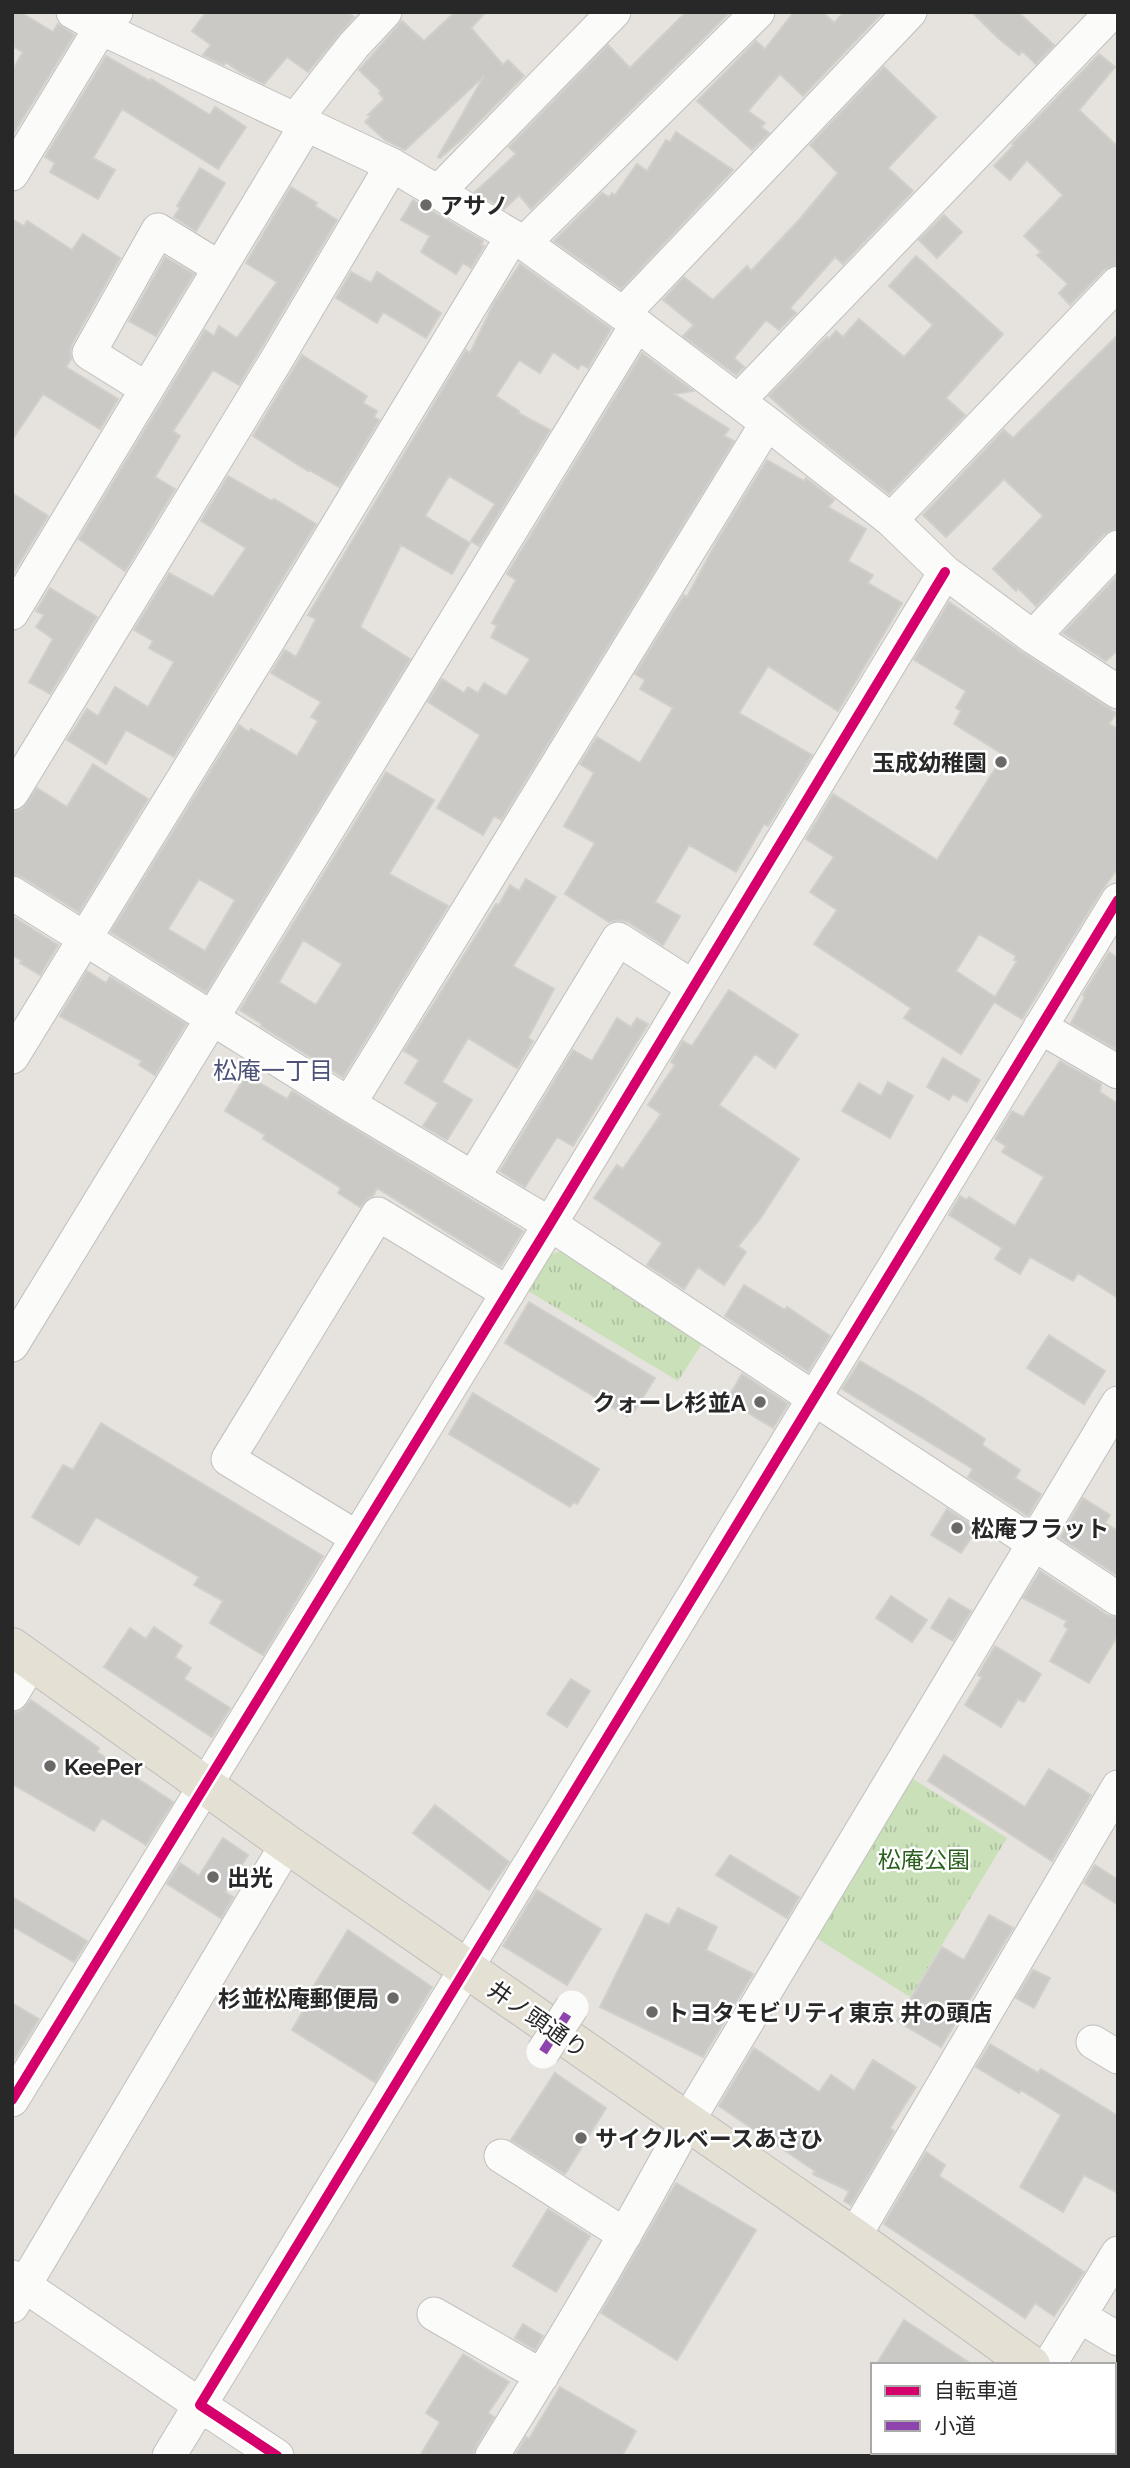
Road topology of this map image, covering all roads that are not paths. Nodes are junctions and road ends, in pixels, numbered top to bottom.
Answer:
1 (73, 12) edge
2 (385, 12) edge
3 (614, 12) edge
4 (758, 12) edge
5 (910, 12) edge
6 (1112, 12) edge
7 (109, 21) edge
8 (300, 122) junction
9 (392, 165) junction
10 (12, 174) edge
11 (438, 192) junction
12 (518, 240) junction
13 (220, 268) junction
14 (1118, 283) edge
15 (629, 320) junction
16 (147, 389) junction
17 (738, 401) junction
18 (767, 423) junction
19 (891, 520) junction
20 (1118, 547) edge
21 (945, 572) junction
22 (12, 613) edge
23 (1033, 637) junction
24 (1118, 692) edge
25 (12, 793) edge
26 (12, 893) edge
27 (1112, 921) edge
28 (85, 939) junction
29 (693, 987) junction
30 (214, 1017) junction
31 (1040, 1027) junction
32 (12, 1057) edge
33 (1118, 1072) edge
34 (349, 1104) junction
35 (473, 1178) junction
36 (550, 1224) junction
37 (508, 1293) junction
38 (12, 1345) edge
39 (814, 1397) junction
40 (1118, 1403) edge
41 (356, 1537) junction
42 (1036, 1544) junction
43 (1118, 1599) edge
44 (22, 1654) edge
45 (12, 1693) edge
46 (206, 1785) junction
47 (1118, 1787) edge
48 (287, 1844) junction
49 (465, 1969) junction
50 (572, 2007) dead end
51 (543, 2052) dead end
52 (12, 2100) edge
53 (687, 2122) junction
54 (501, 2156) dead end
55 (625, 2235) junction
56 (854, 2237) junction
57 (1118, 2253) edge
58 (16, 2289) edge
59 (434, 2314) dead end
60 (1079, 2316) junction
61 (1118, 2339) edge
62 (1028, 2363) edge
63 (1050, 2363) edge
64 (542, 2376) junction
65 (200, 2405) junction
66 (169, 2456) edge
67 (276, 2456) edge
68 (492, 2456) edge

1 - 7 street
2 - 8 street
3 - 11 street
4 - 12 street
5 - 15 street
6 - 17 street
7 - 8 street
7 - 10 street
8 - 9 street
8 - 13 street
9 - 11 street
9 - 25 street
11 - 12 street
12 - 15 street
12 - 28 street
13 - 16 street
13 - 16 street
14 - 19 street
15 - 17 street
15 - 30 street
16 - 22 street
17 - 18 street
18 - 19 street
18 - 34 street
19 - 21 street
20 - 23 street
21 - 23 street
21 - 29 street
23 - 24 street
26 - 28 street
27 - 31 street
28 - 30 street
28 - 32 street
29 - 35 street
29 - 36 street
30 - 34 street
30 - 38 street
31 - 33 street
31 - 39 street
34 - 35 street
35 - 36 street
36 - 37 street
36 - 39 street
37 - 41 street
37 - 41 street
39 - 42 street
39 - 49 street
40 - 42 street
41 - 46 street
42 - 43 street
42 - 53 street
44 - 45 street
44 - 46 main road, 井ノ頭通り
46 - 48 main road, 井ノ頭通り
46 - 52 street
47 - 56 street
48 - 49 main road, 井ノ頭通り
48 - 58 street
49 - 53 main road, 井ノ頭通り
49 - 65 street
50 - 51 street, bridge
53 - 55 street
53 - 56 main road, 井ノ頭通り
54 - 55 street
55 - 64 street
56 - 62 main road, 井ノ頭通り
57 - 60 street
58 - 65 street
59 - 64 street
60 - 61 street
60 - 63 street
64 - 68 street
65 - 66 street
65 - 67 street

